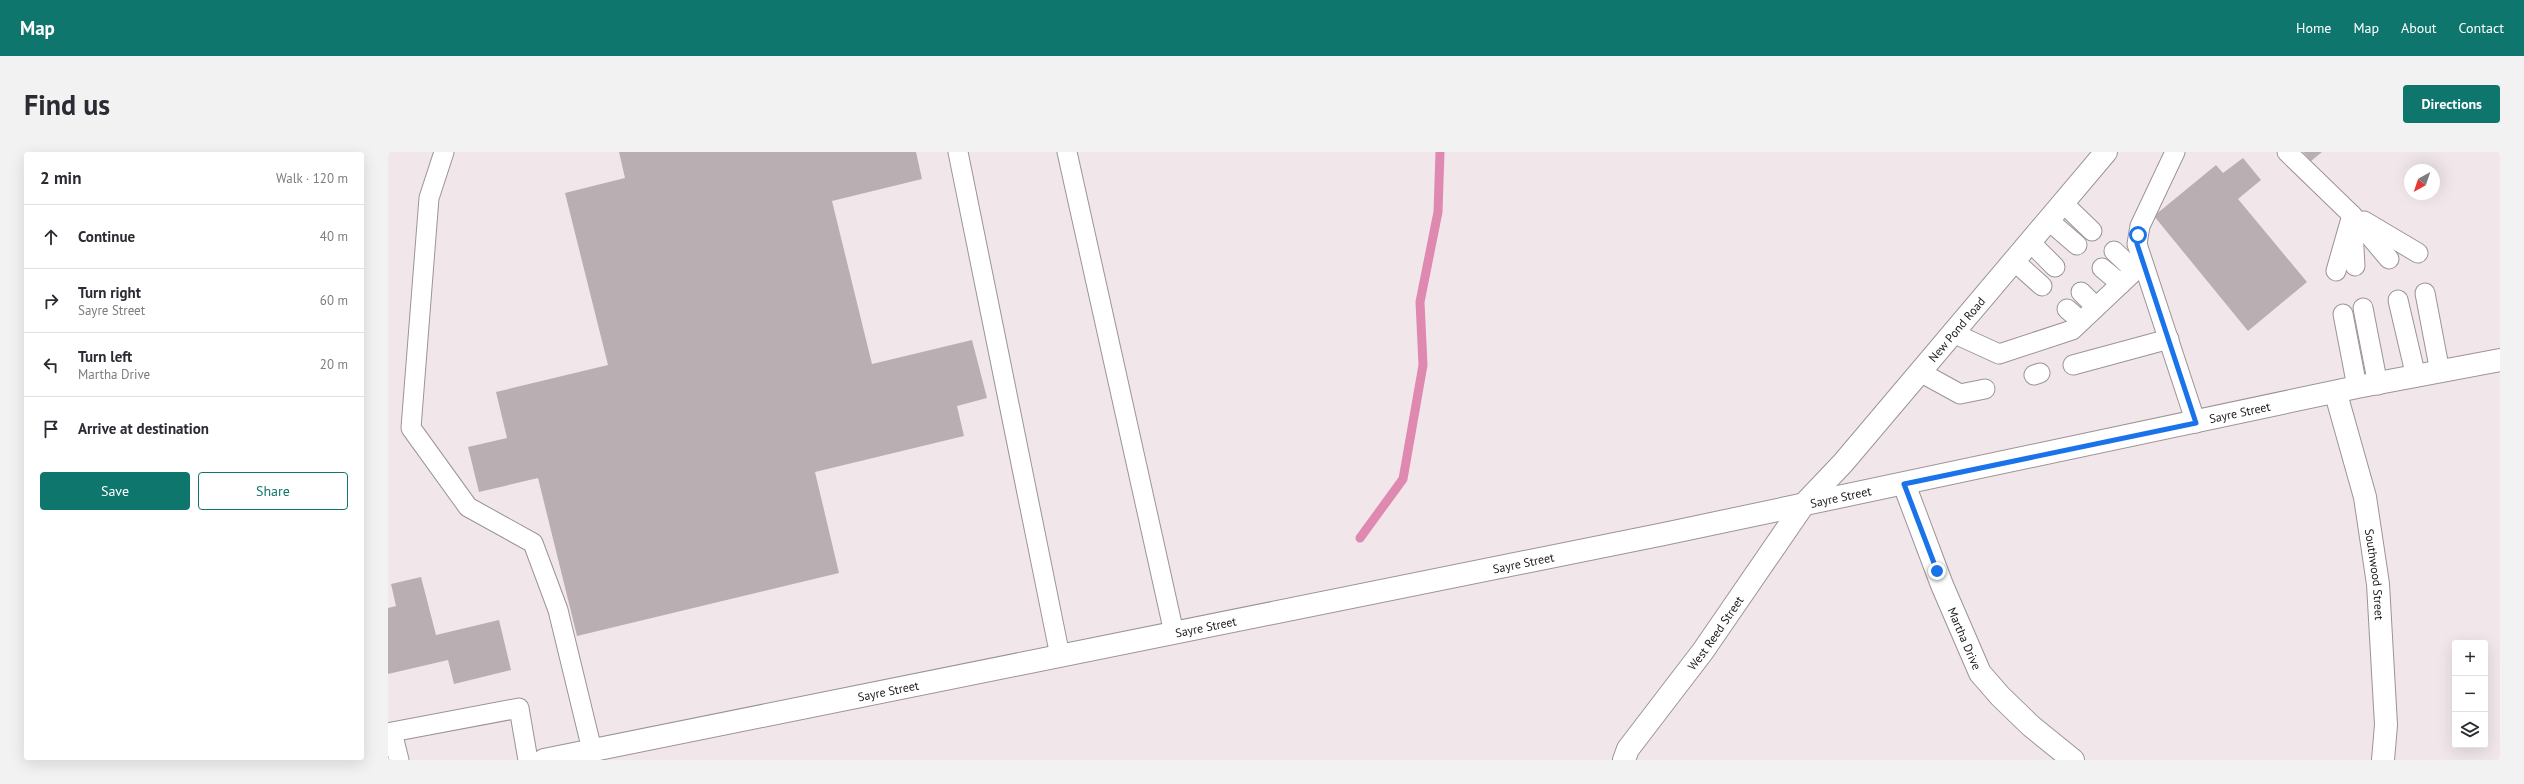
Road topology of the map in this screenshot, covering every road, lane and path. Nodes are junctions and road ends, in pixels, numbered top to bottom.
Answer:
1 (444, 152) edge
2 (958, 152) edge
3 (1067, 152) edge
4 (2106, 152) edge
5 (2175, 152) edge
6 (2286, 152) edge
7 (2063, 203) junction
8 (2352, 215) junction
9 (2048, 220) junction
10 (2092, 231) dead end
11 (2030, 242) junction
12 (2077, 246) dead end
13 (2114, 251) dead end
14 (2418, 253) dead end
15 (2389, 259) dead end
16 (2014, 261) junction
17 (2355, 266) dead end
18 (2055, 267) dead end
19 (2139, 267) junction
20 (2102, 268) dead end
21 (2336, 271) dead end
22 (2121, 284) junction
23 (2042, 286) dead end
24 (2081, 292) dead end
25 (2425, 293) dead end
26 (2398, 300) dead end
27 (2096, 307) junction
28 (2363, 308) dead end
29 (2068, 309) dead end
30 (2343, 314) dead end
31 (2081, 321) junction
32 (1953, 333) junction
33 (2169, 339) junction
34 (2500, 360) edge
35 (2073, 365) dead end
36 (1920, 372) junction
37 (2440, 372) junction
38 (2416, 377) junction
39 (2367, 386) junction
40 (1985, 389) dead end
41 (2336, 394) junction
42 (2196, 423) junction
43 (1904, 484) junction
44 (1804, 504) junction
45 (1174, 632) junction
46 (1060, 656) junction
47 (592, 750) junction
48 (400, 760) edge
49 (528, 760) edge
50 (544, 760) edge
51 (1624, 760) edge
52 (2073, 760) edge
53 (2383, 760) edge

1 - 47 lane
2 - 46 lane
3 - 45 lane
4 - 7 main road, New Pond Road
5 - 19 lane
6 - 8 lane
7 - 9 main road, New Pond Road
7 - 10 lane
8 - 14 lane
8 - 15 lane
8 - 17 lane
8 - 21 lane
9 - 11 main road, New Pond Road
9 - 12 lane
11 - 16 main road, New Pond Road
11 - 18 lane
13 - 19 lane
16 - 23 lane
16 - 32 main road, New Pond Road
19 - 22 lane
19 - 33 lane
20 - 22 lane
22 - 27 lane
24 - 27 lane
25 - 37 lane
26 - 38 lane
27 - 31 lane
28 - 39 lane
29 - 31 lane
30 - 39 lane
31 - 32 lane
32 - 36 main road, New Pond Road
33 - 35 lane
33 - 42 lane
34 - 37 main road, Sayre Street
36 - 40 lane
36 - 44 main road, New Pond Road
37 - 38 main road, Sayre Street
38 - 39 main road, Sayre Street
39 - 41 main road, Sayre Street
41 - 42 main road, Sayre Street
41 - 53 main road, Southwood Street
42 - 43 main road, Sayre Street
43 - 44 main road, Sayre Street
43 - 52 main road, Martha Drive
44 - 45 main road, Sayre Street
44 - 51 main road, West Reed Street
45 - 46 main road, Sayre Street
46 - 47 main road, Sayre Street
47 - 50 main road, Sayre Street
48 - 49 lane

